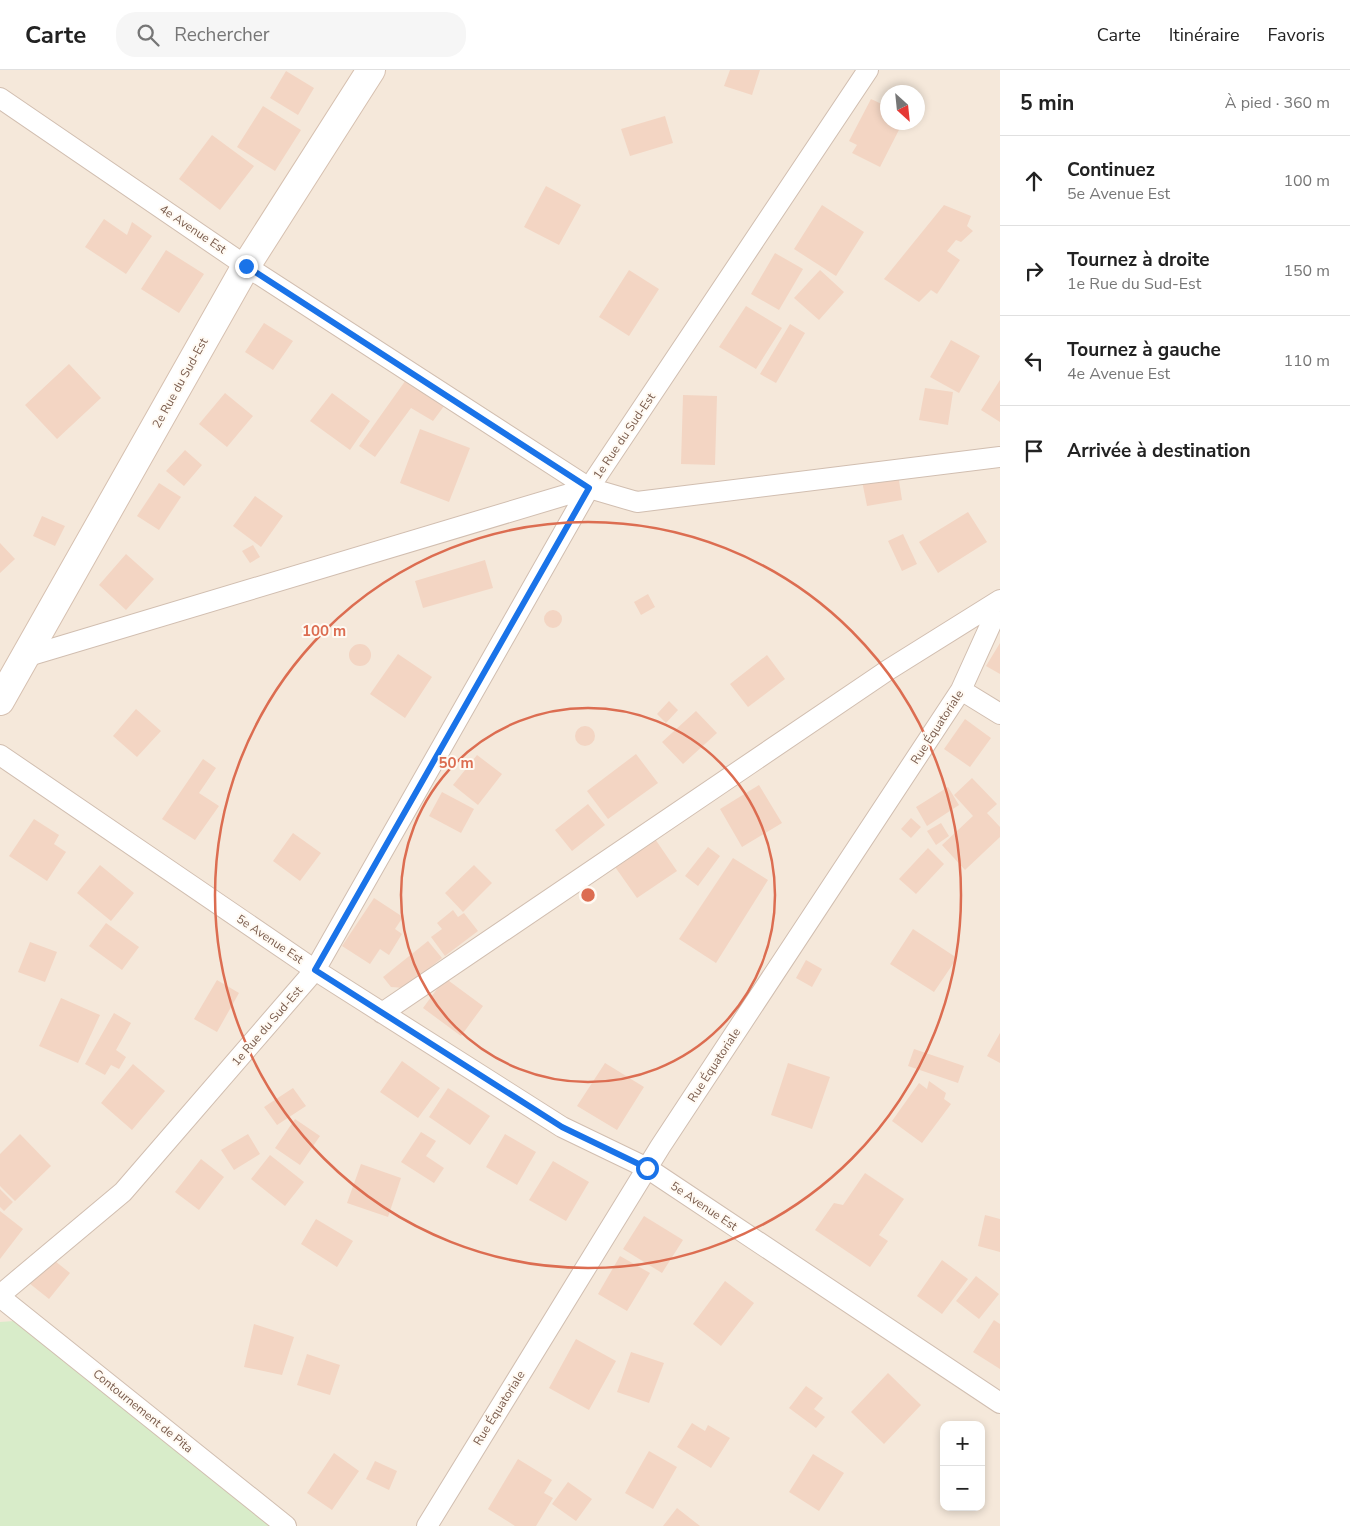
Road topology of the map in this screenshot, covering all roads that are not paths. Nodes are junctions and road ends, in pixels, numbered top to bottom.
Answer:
1 (371, 70) edge
2 (868, 70) edge
3 (0, 98) edge
4 (246, 266) junction
5 (1000, 457) edge
6 (589, 488) junction
7 (1000, 600) edge
8 (1000, 604) edge
9 (25, 657) junction
10 (961, 690) junction
11 (0, 701) edge
12 (1000, 714) edge
13 (0, 755) edge
14 (315, 970) junction
15 (382, 1013) junction
16 (647, 1168) junction
17 (0, 1296) edge
18 (1000, 1403) edge
19 (286, 1526) edge
20 (427, 1526) edge

1 - 4 street, 2e Rue du Sud-Est
2 - 6 street, 1e Rue du Sud-Est
3 - 4 street, 4e Avenue Est
4 - 6 street, 4e Avenue Est
4 - 9 street, 2e Rue du Sud-Est
5 - 6 street, 4e Avenue Est
6 - 9 street
6 - 14 street, 1e Rue du Sud-Est
7 - 15 street
8 - 10 street, Rue Équatoriale
9 - 11 street, 2e Rue du Sud-Est
10 - 12 street
10 - 16 street, Rue Équatoriale
13 - 14 street, 5e Avenue Est
14 - 15 street, 5e Avenue Est
14 - 17 street, 1e Rue du Sud-Est
15 - 16 street, 5e Avenue Est
16 - 18 street, 5e Avenue Est
16 - 20 street, Rue Équatoriale
17 - 19 street, Contournement de Pita

